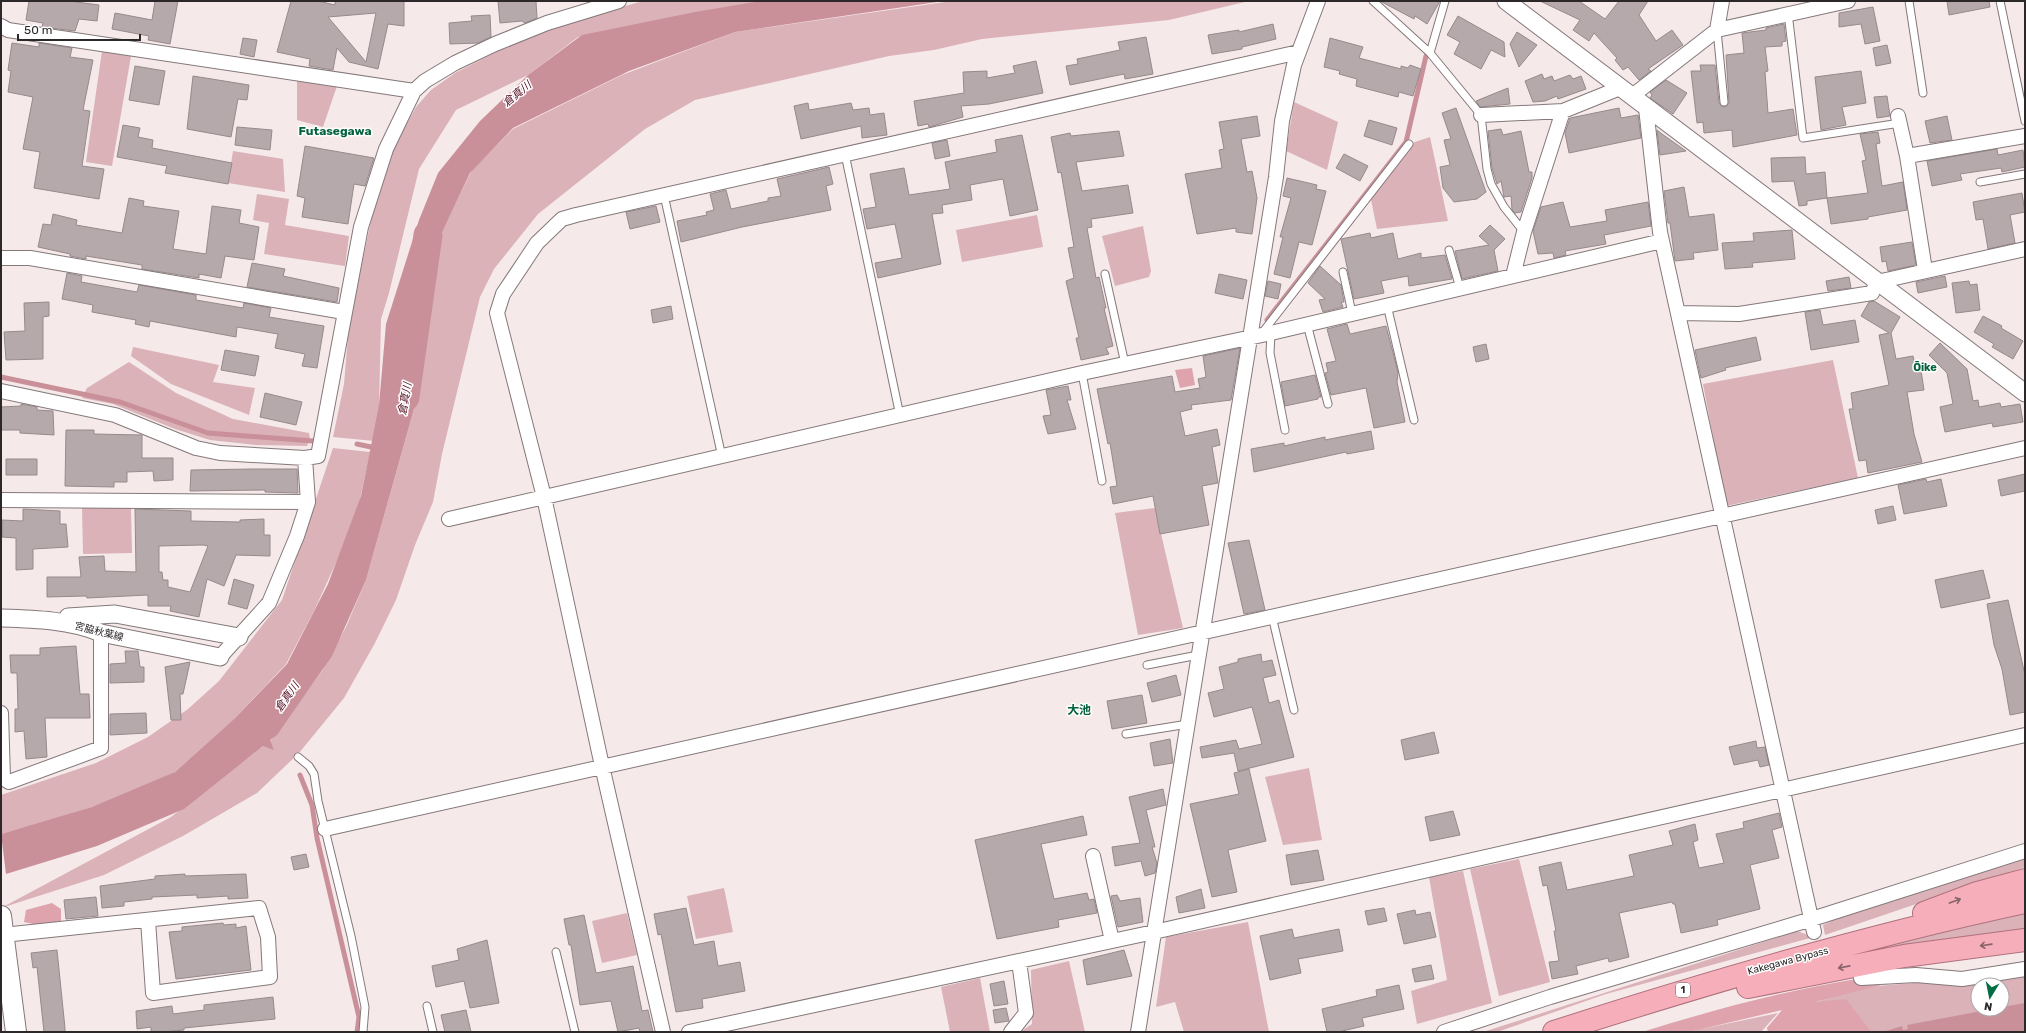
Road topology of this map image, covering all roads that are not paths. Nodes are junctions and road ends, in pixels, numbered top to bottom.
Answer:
1 (619, 1) edge
2 (1318, 1) edge
3 (1373, 1) edge
4 (1445, 1) edge
5 (1506, 1) edge
6 (1722, 1) edge
7 (1848, 1) edge
8 (1910, 1) edge
9 (2000, 1) edge
10 (1788, 13) junction
11 (1, 26) edge
12 (1717, 30) junction
13 (1299, 52) junction
14 (1430, 54) junction
15 (414, 91) junction
16 (1626, 92) junction
17 (1923, 93) dead end
18 (1724, 102) dead end
19 (1646, 108) junction
20 (1563, 111) junction
21 (1481, 115) junction
22 (1899, 120) joint
23 (2025, 121) edge
24 (2025, 136) edge
25 (1409, 144) dead end
26 (845, 154) junction
27 (1908, 156) junction
28 (2025, 174) edge
29 (1980, 182) dead end
30 (664, 195) junction
31 (1524, 232) junction
32 (1662, 241) junction
33 (2025, 249) edge
34 (1449, 250) dead end
35 (1, 258) edge
36 (1926, 270) junction
37 (1343, 272) dead end
38 (1105, 274) dead end
39 (1513, 276) junction
40 (1877, 282) junction
41 (1460, 288) junction
42 (1387, 305) junction
43 (344, 312) junction
44 (1352, 313) junction
45 (1678, 313) junction
46 (1307, 324) junction
47 (1261, 335) junction
48 (1125, 364) junction
49 (1082, 374) junction
50 (1, 391) edge
51 (2025, 393) edge
52 (1328, 404) dead end
53 (900, 416) junction
54 (1414, 420) dead end
55 (1285, 430) dead end
56 (2025, 448) edge
57 (722, 457) junction
58 (305, 458) junction
59 (1102, 481) dead end
60 (544, 497) junction
61 (1, 500) edge
62 (308, 502) junction
63 (1723, 516) junction
64 (450, 519) dead end
65 (1272, 616) junction
66 (1, 618) edge
67 (28, 619) junction
68 (1203, 632) junction
69 (101, 634) junction
70 (239, 637) junction
71 (220, 657) joint
72 (1198, 661) junction
73 (1147, 665) dead end
74 (1294, 710) dead end
75 (1, 713) edge
76 (1188, 724) junction
77 (1126, 734) dead end
78 (2025, 735) edge
79 (298, 757) dead end
80 (602, 766) junction
81 (1784, 789) junction
82 (325, 829) junction
83 (2025, 851) edge
84 (1093, 856) dead end
85 (2025, 880) edge
86 (2025, 902) edge
87 (148, 920) junction
88 (2, 925) edge
89 (1813, 925) junction
90 (1154, 932) junction
91 (2025, 940) edge
92 (1112, 941) junction
93 (556, 952) dead end
94 (1814, 954) junction
95 (1019, 961) junction
96 (4, 964) edge
97 (2025, 969) edge
98 (1861, 978) dead end
99 (427, 1006) dead end
100 (16, 1032) edge
101 (363, 1032) edge
102 (433, 1032) edge
103 (575, 1032) edge
104 (663, 1032) edge
105 (688, 1032) edge
106 (1011, 1032) edge
107 (1138, 1032) edge
108 (1444, 1032) edge
109 (1554, 1032) edge
110 (1570, 1032) edge

1 - 15 street
2 - 13 street
3 - 14 lane
4 - 14 lane
5 - 16 street
6 - 12 street
7 - 10 street
8 - 17 lane
9 - 23 lane
10 - 12 street
10 - 22 lane
11 - 15 street
12 - 16 street
12 - 18 lane
13 - 26 street
13 - 47 street
14 - 21 lane
15 - 43 street
16 - 19 street
16 - 20 street
19 - 32 street
19 - 40 street
20 - 21 street
20 - 31 street
21 - 31 lane
22 - 27 street
24 - 27 street
25 - 47 lane
26 - 30 street
26 - 53 lane
27 - 36 street
28 - 29 lane
30 - 57 lane
30 - 60 street
31 - 39 street
32 - 39 street
32 - 45 street
33 - 36 street
34 - 41 lane
35 - 43 street
36 - 40 street
37 - 44 lane
38 - 48 lane
39 - 41 street
40 - 45 street
40 - 51 street
41 - 42 street
42 - 44 street
42 - 54 lane
43 - 58 street
44 - 46 street
45 - 63 street
46 - 47 street
46 - 52 lane
47 - 48 street
47 - 55 lane
47 - 68 street
48 - 49 street
49 - 53 street
49 - 59 lane
50 - 58 street
53 - 57 street
56 - 63 street
57 - 60 street
58 - 62 street
60 - 64 street
60 - 80 street
61 - 62 street
62 - 70 street
63 - 65 street
63 - 81 street
65 - 68 street
65 - 74 lane
66 - 67 street, 宮脇秋葉線
67 - 69 street, 宮脇秋葉線
67 - 70 street
68 - 72 street
68 - 80 street
69 - 71 street, 宮脇秋葉線
69 - 75 street
70 - 71 street
72 - 73 lane
72 - 76 street
76 - 77 lane
76 - 90 street
78 - 81 street
79 - 82 lane
80 - 82 street
80 - 104 street
81 - 89 street
81 - 90 street
82 - 101 lane
83 - 89 street
84 - 92 street
94 -> 85 highway
86 - 94 highway, Kakegawa Bypass / 1
87 - 87 street
87 - 88 street
88 - 96 main road
89 - 108 street
90 - 92 street
90 - 107 street
91 -> 110 highway
92 - 95 street
93 - 103 lane
94 - 109 highway, Kakegawa Bypass / 1
95 - 105 street
95 - 106 street
96 - 100 main road
97 - 98 street
99 - 102 lane

